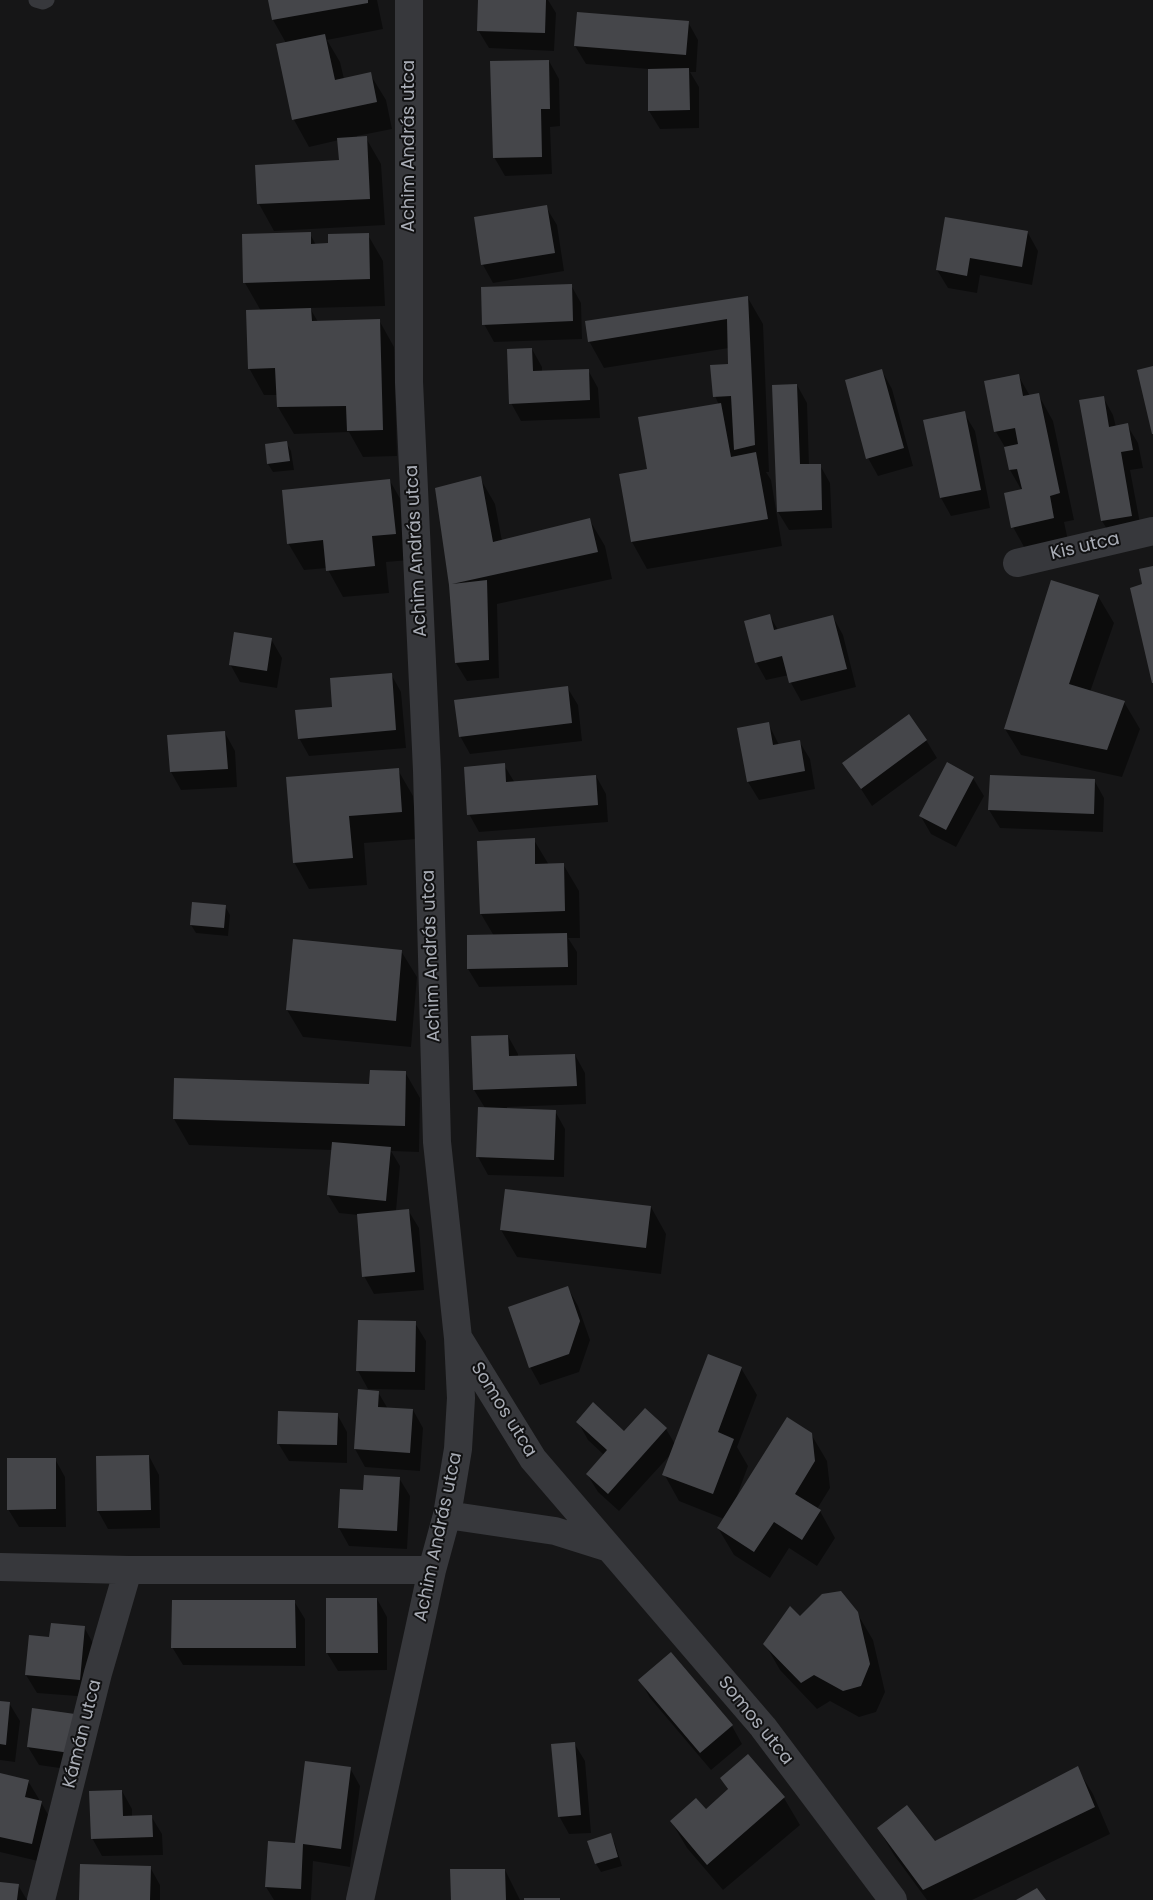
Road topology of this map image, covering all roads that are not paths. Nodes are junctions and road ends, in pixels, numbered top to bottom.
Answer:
1 (36, 0) edge
2 (47, 0) edge
3 (409, 0) edge
4 (1153, 531) edge
5 (1017, 563) dead end
6 (458, 1338) junction
7 (447, 1515) junction
8 (610, 1548) junction
9 (0, 1567) edge
10 (128, 1570) junction
11 (432, 1570) junction
12 (41, 1900) edge
13 (360, 1900) edge
14 (893, 1900) edge

1 - 2 lane
3 - 6 street, Achim András utca
4 - 5 street, Kis utca
6 - 7 street, Achim András utca
6 - 8 street, Somos utca
7 - 8 street
7 - 11 street, Achim András utca
8 - 14 street, Somos utca
9 - 10 street
10 - 11 street
10 - 12 street, Kámán utca
11 - 13 street, Achim András utca

